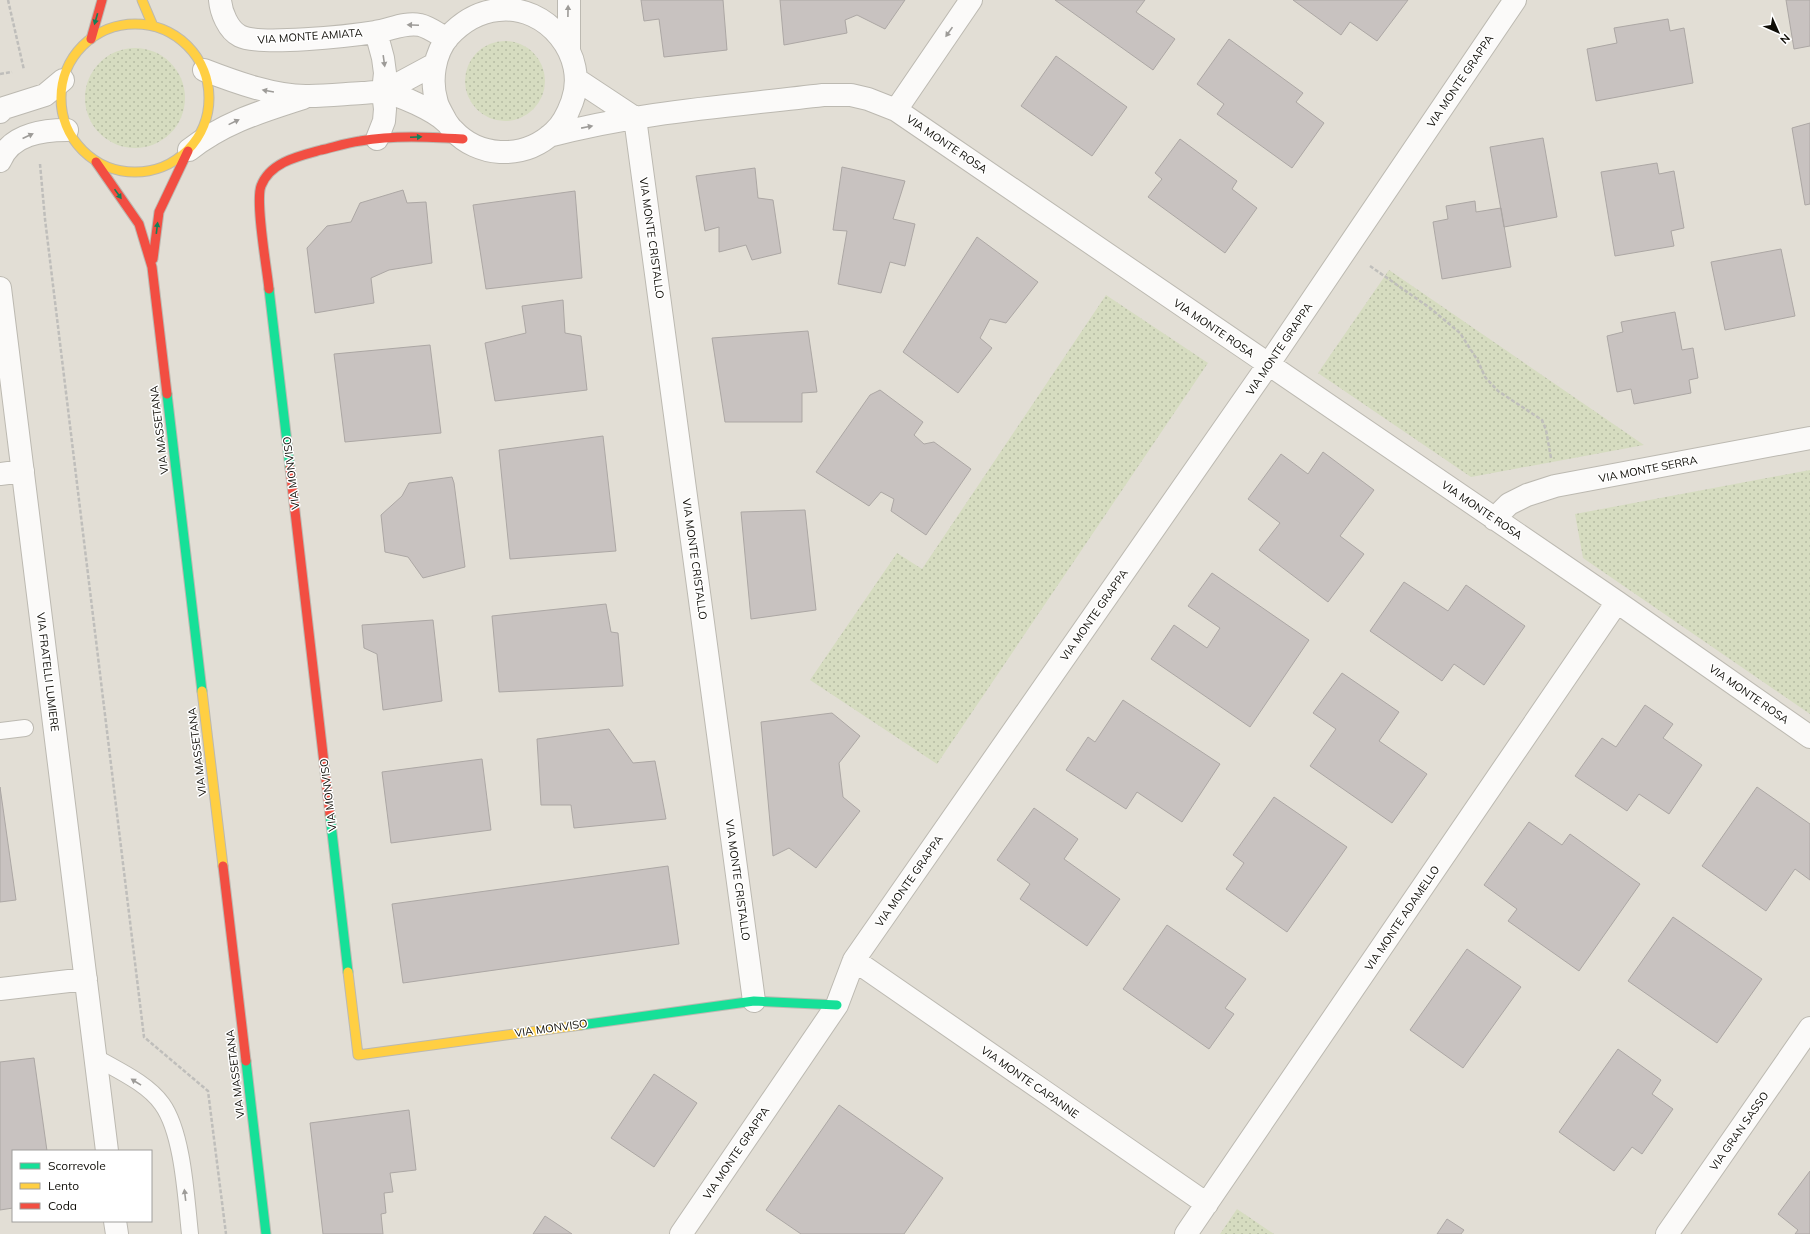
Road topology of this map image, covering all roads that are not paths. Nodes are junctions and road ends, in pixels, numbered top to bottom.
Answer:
1 (102, 0) edge
2 (142, 0) edge
3 (220, 0) edge
4 (569, 0) edge
5 (971, 0) edge
6 (1515, 0) edge
7 (506, 5) edge
8 (153, 26) junction
9 (376, 32) junction
10 (91, 39) junction
11 (447, 39) junction
12 (569, 49) junction
13 (435, 64) junction
14 (204, 70) junction
15 (576, 78) junction
16 (63, 80) junction
17 (383, 92) junction
18 (307, 96) junction
19 (896, 110) junction
20 (0, 112) edge
21 (635, 118) junction
22 (446, 122) junction
23 (68, 130) junction
24 (549, 136) junction
25 (377, 139) junction
26 (463, 139) junction
27 (189, 150) junction
28 (0, 161) edge
29 (96, 162) junction
30 (152, 267) junction
31 (0, 288) edge
32 (1268, 365) junction
33 (1810, 438) edge
34 (22, 471) junction
35 (0, 474) edge
36 (1494, 519) junction
37 (1617, 602) junction
38 (26, 728) dead end
39 (0, 731) edge
40 (1810, 736) edge
41 (854, 960) junction
42 (86, 979) junction
43 (0, 989) edge
44 (754, 1000) junction
45 (837, 1005) junction
46 (1810, 1028) edge
47 (95, 1057) junction
48 (107, 1150) edge
49 (1207, 1204) junction
50 (115, 1222) edge
51 (117, 1234) edge
52 (190, 1234) edge
53 (266, 1234) edge
54 (681, 1234) edge
55 (1186, 1234) edge
56 (1667, 1234) edge

1 -> 10 main road, VIA MASSETANA
2 - 8 main road
3 - 9 street, VIA MONTE AMIATA
12 -> 4 street
5 -> 19 street
6 - 32 street, VIA MONTE GRAPPA
7 - 11 street, VIA MONTE ROSA
7 - 12 street, VIA MONTE ROSA
8 - 10 main road, VIA MASSETANA
8 - 14 main road, VIA MASSETANA
11 -> 9 street, VIA MONTE AMIATA
9 -> 17 street, VIA MONTE AMIATA
10 - 16 main road, VIA MASSETANA
11 - 13 street, VIA MONTE ROSA
12 - 15 street, VIA MONTE ROSA
13 - 17 street, VIA MONTE ROSA
13 - 22 street, VIA MONTE ROSA
18 -> 14 street, VIA MONTE ROSA
14 - 27 main road, VIA MASSETANA
15 - 21 street
15 - 24 street, VIA MONTE ROSA
16 - 20 street
16 - 23 main road, VIA MASSETANA
17 - 18 street, VIA MONTE ROSA
17 - 22 street, VIA MONTE ROSA
17 - 25 street
27 -> 18 street, VIA MONTE ROSA
19 - 21 street, VIA MONTE ROSA
19 - 32 street, VIA MONTE ROSA
24 -> 21 street, VIA MONTE ROSA
21 - 44 street, VIA MONTE CRISTALLO
22 - 26 street, VIA MONTE ROSA
28 -> 23 street
23 - 29 main road, VIA MASSETANA
24 - 26 street, VIA MONTE ROSA
25 -> 26 main road, VIA MONVISO
25 - 44 main road, VIA MONVISO
27 - 29 main road, VIA MASSETANA
30 -> 27 main road, VIA MASSETANA
29 -> 30 main road, VIA MASSETANA
30 - 53 main road, VIA MASSETANA
31 - 34 street, VIA FRATELLI LUMIERE
32 - 36 street, VIA MONTE ROSA
32 - 41 street, VIA MONTE GRAPPA
33 - 36 street, VIA MONTE SERRA
34 - 35 street
34 - 42 street, VIA FRATELLI LUMIERE
36 - 37 street, VIA MONTE ROSA
37 - 40 street, VIA MONTE ROSA
37 - 49 street, VIA MONTE ADAMELLO
38 - 39 lane
41 - 45 street, VIA MONTE GRAPPA
41 - 49 street, VIA MONTE CAPANNE
42 - 43 street
42 - 47 street, VIA FRATELLI LUMIERE
44 - 45 main road, VIA MONVISO
45 - 54 street, VIA MONTE GRAPPA
46 - 56 street, VIA GRAN SASSO
47 - 48 street, VIA FRATELLI LUMIERE
52 -> 47 lane
49 - 55 street, VIA MONTE ADAMELLO
50 - 51 street

